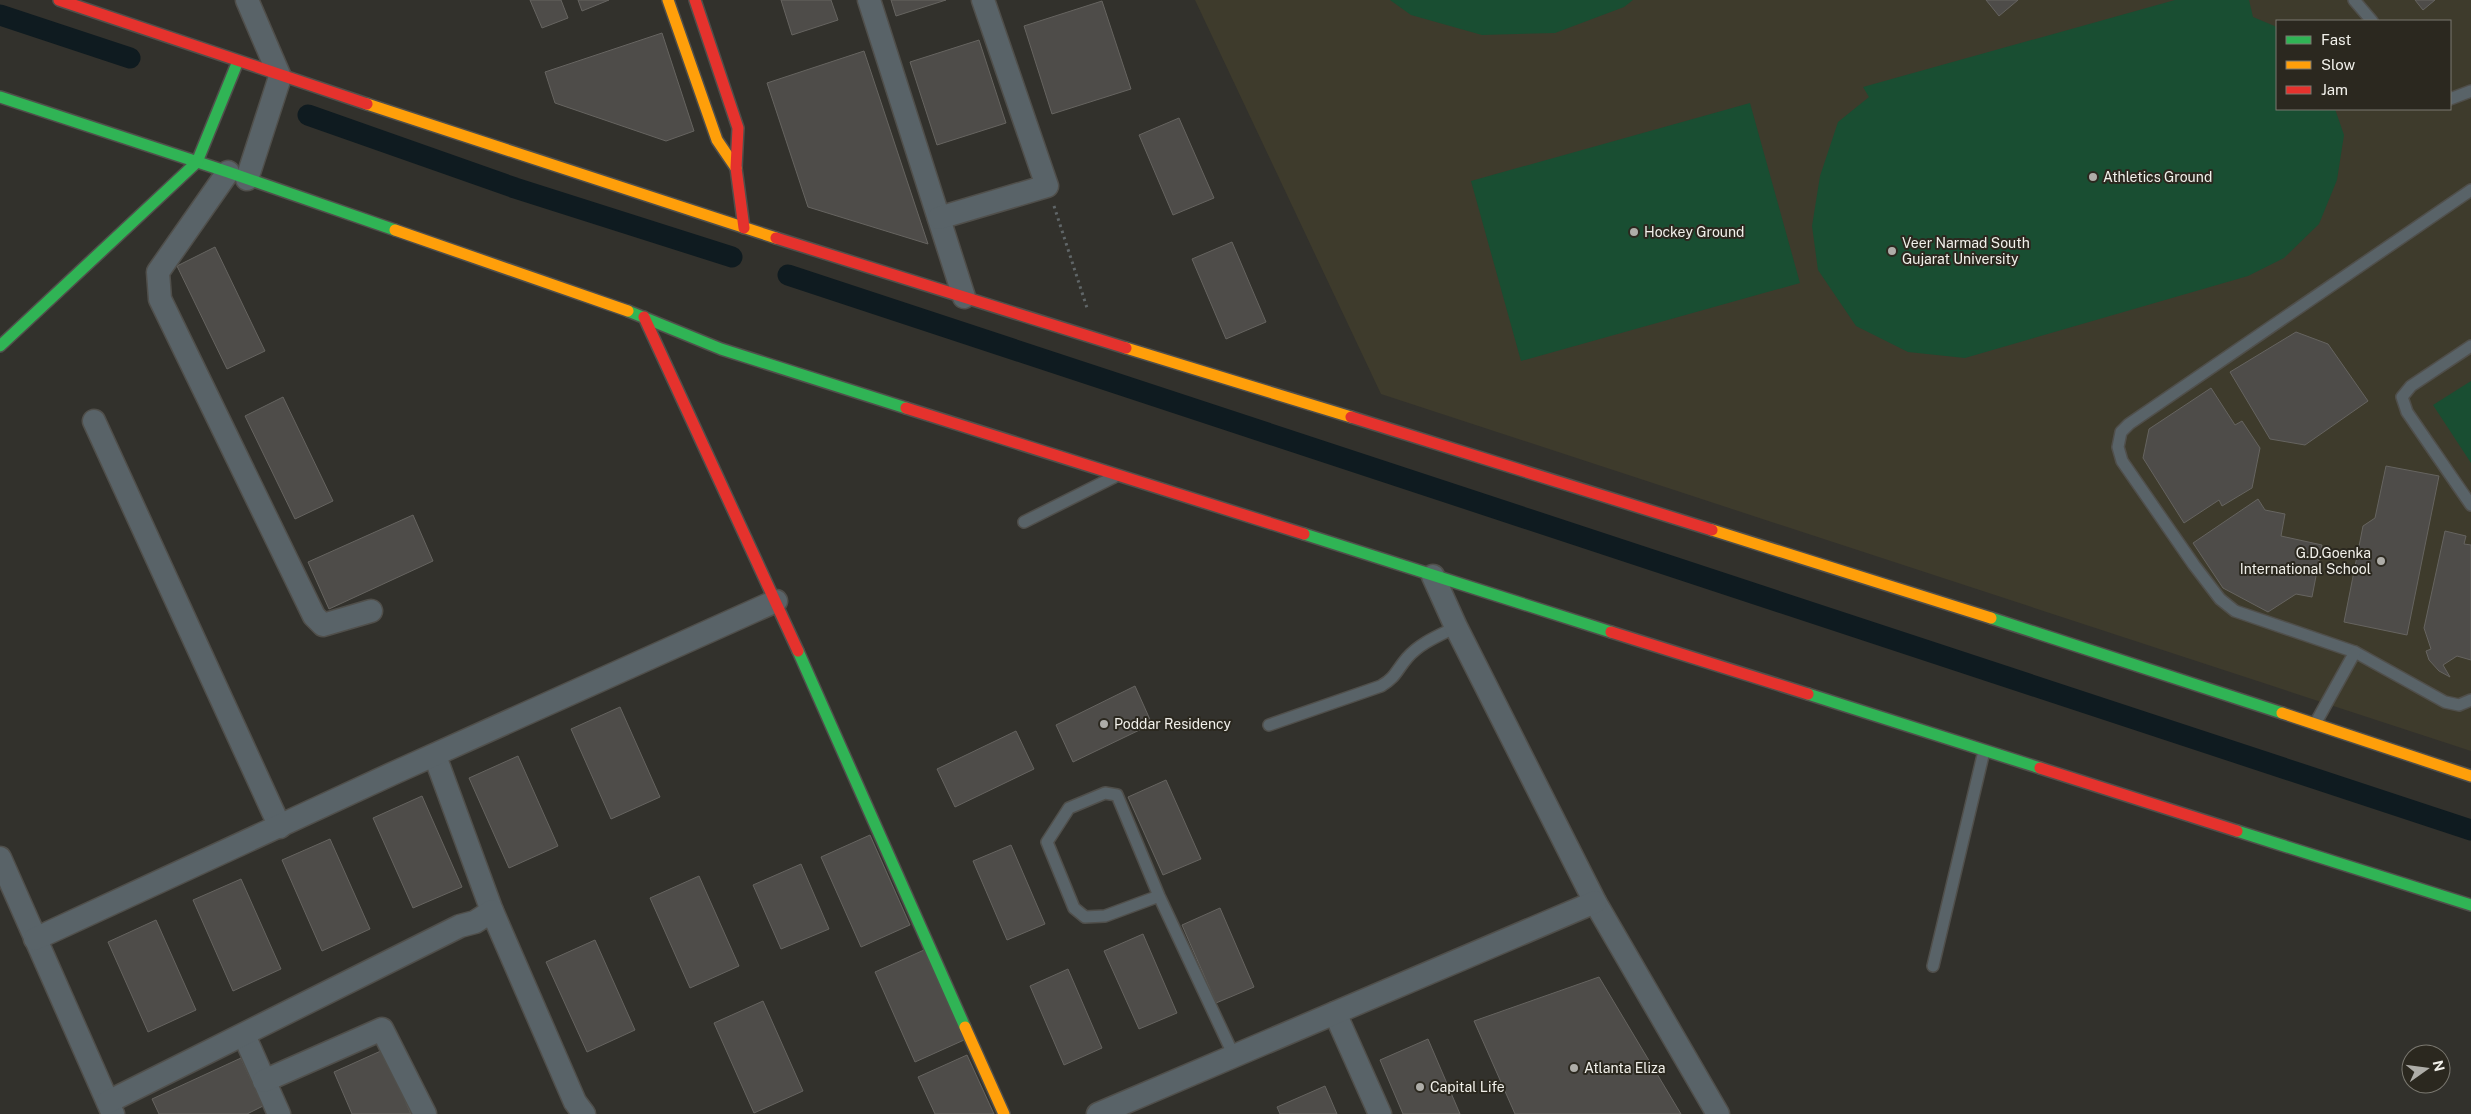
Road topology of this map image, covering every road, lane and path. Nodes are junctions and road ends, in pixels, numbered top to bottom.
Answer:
1 (59, 0) edge
2 (93, 0) edge
3 (247, 0) edge
4 (668, 0) edge
5 (695, 0) edge
6 (869, 0) edge
7 (983, 0) edge
8 (2354, 0) edge
9 (99, 14) junction
10 (2371, 20) edge
11 (238, 61) junction
12 (280, 77) junction
13 (2471, 91) edge
14 (0, 97) edge
15 (2451, 99) edge
16 (197, 162) junction
17 (736, 168) junction
18 (238, 176) junction
19 (1047, 186) junction
20 (2471, 190) edge
21 (939, 218) junction
22 (744, 228) junction
23 (964, 297) junction
24 (644, 317) junction
25 (1097, 339) junction
26 (0, 346) edge
27 (2471, 346) edge
28 (94, 421) dead end
29 (1117, 475) junction
30 (2471, 505) edge
31 (1024, 522) dead end
32 (1433, 576) junction
33 (776, 601) junction
34 (371, 611) dead end
35 (1456, 627) junction
36 (2355, 652) junction
37 (2471, 700) edge
38 (2315, 724) junction
39 (1269, 725) dead end
40 (1984, 751) junction
41 (435, 756) junction
42 (2471, 776) edge
43 (280, 827) junction
44 (0, 858) edge
45 (1159, 896) junction
46 (1595, 902) junction
47 (2471, 906) edge
48 (492, 911) junction
49 (35, 939) junction
50 (1933, 966) dead end
51 (1335, 1013) junction
52 (244, 1034) junction
53 (1234, 1056) junction
54 (264, 1081) junction
55 (110, 1108) edge
56 (578, 1110) edge
57 (279, 1114) edge
58 (425, 1114) edge
59 (1004, 1114) edge
60 (1098, 1114) edge
61 (1380, 1114) edge
62 (1718, 1114) edge

1 - 9 street
2 - 9 lane
3 - 12 street
4 - 17 street
5 - 17 street
6 - 21 street
7 - 19 street
8 - 10 lane
9 - 11 street
11 - 12 street
11 - 16 street
12 - 18 street
12 - 22 street
13 - 15 lane
14 - 16 street
16 - 18 street
16 - 26 street
17 - 22 street
18 - 24 street
18 - 34 street
19 - 21 street
19 - 25 path
20 - 36 lane
21 - 23 street
22 - 23 street
23 - 25 street
24 - 29 street
24 - 33 street
25 - 38 street
27 - 30 lane
28 - 43 street
29 - 31 lane
29 - 32 street
32 - 35 street
32 - 40 street
33 - 41 street
33 - 59 street
35 - 39 lane
35 - 46 street
36 - 37 lane
36 - 38 lane
38 - 42 street
40 - 47 street
40 - 50 lane
41 - 43 street
41 - 48 street
43 - 49 street
44 - 49 street
45 - 45 lane
45 - 53 lane
46 - 51 street
46 - 62 street
48 - 52 street
48 - 56 street
49 - 55 street
51 - 53 street
51 - 61 street
52 - 54 street
52 - 55 street
53 - 60 street
54 - 57 street
54 - 58 street

